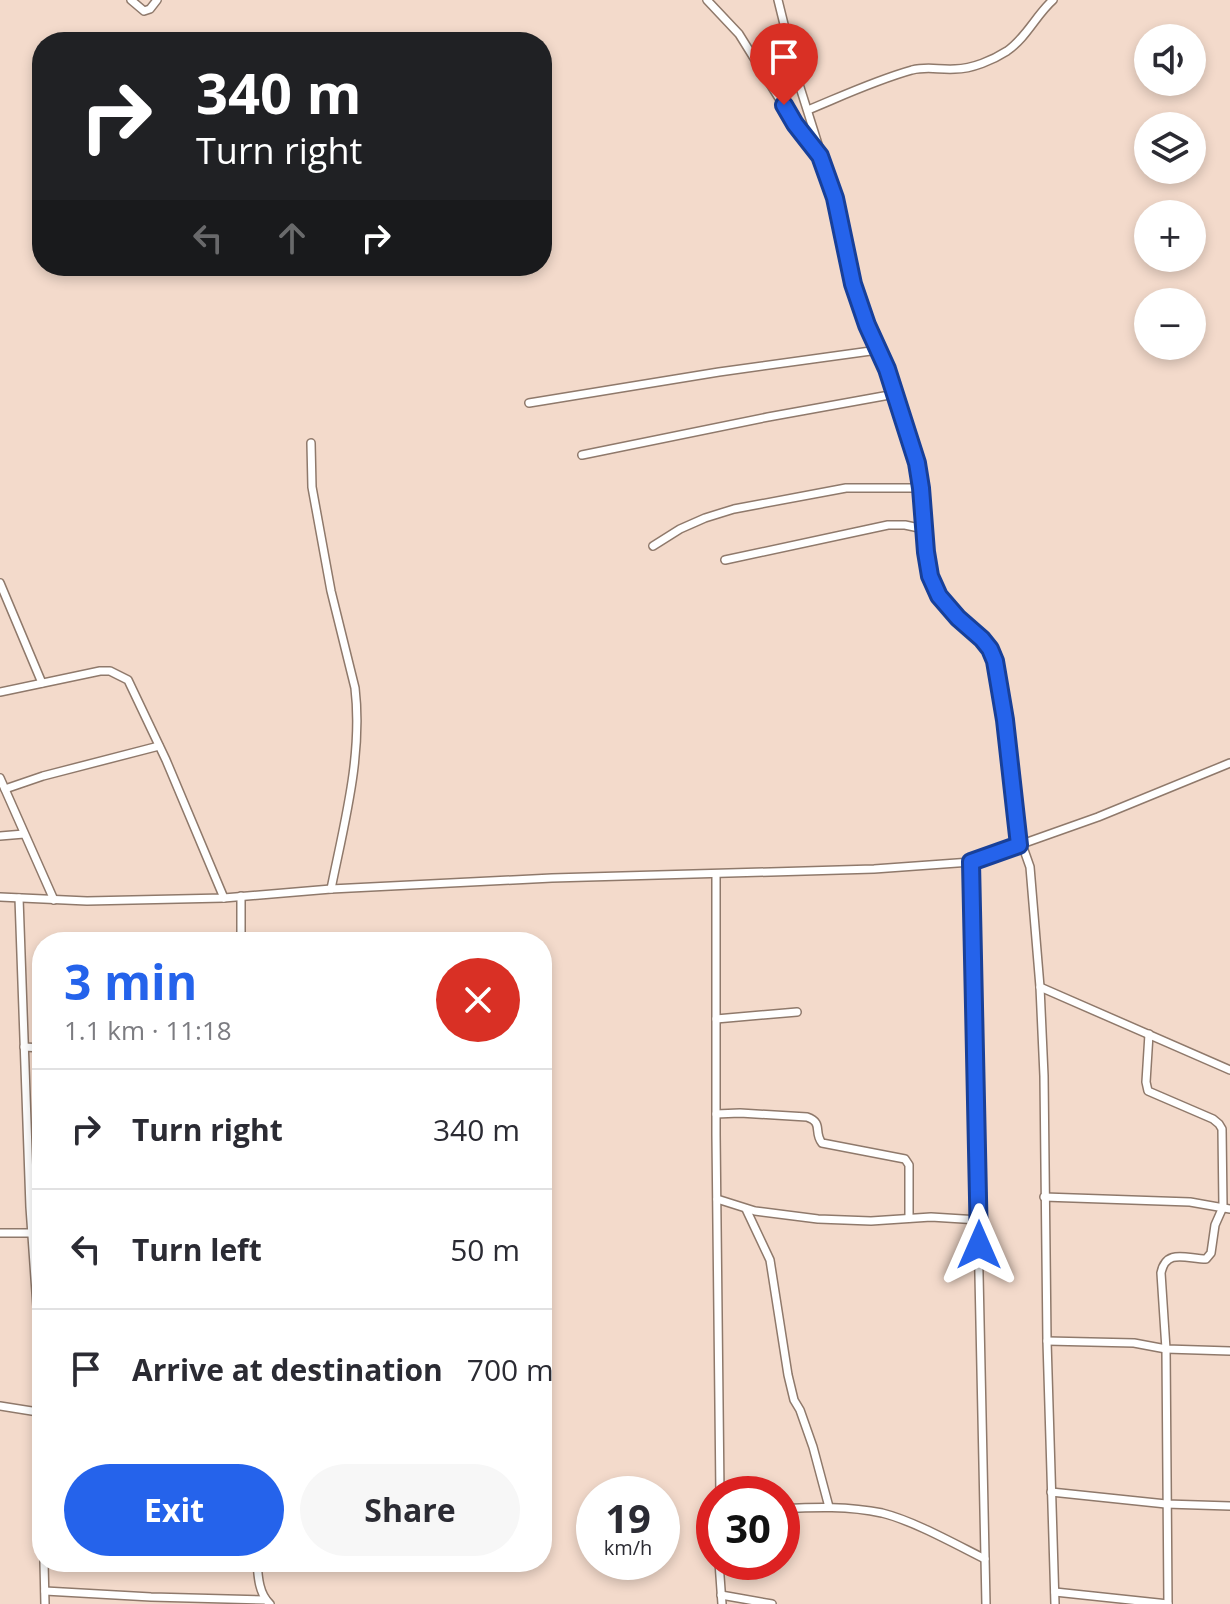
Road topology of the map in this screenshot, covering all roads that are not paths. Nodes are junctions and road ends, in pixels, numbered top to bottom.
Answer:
1 (131, 0) edge
2 (157, 0) edge
3 (707, 0) edge
4 (778, 0) edge
5 (1053, 0) edge
6 (808, 110) junction
7 (820, 156) junction
8 (878, 350) junction
9 (895, 394) junction
10 (529, 403) dead end
11 (311, 443) dead end
12 (582, 455) dead end
13 (921, 488) junction
14 (924, 529) junction
15 (653, 546) dead end
16 (725, 560) dead end
17 (0, 583) edge
18 (42, 683) junction
19 (0, 692) edge
20 (159, 746) junction
21 (1230, 763) edge
22 (0, 778) edge
23 (5, 789) junction
24 (24, 834) junction
25 (0, 836) edge
26 (1019, 845) junction
27 (971, 862) junction
28 (716, 875) junction
29 (331, 889) junction
30 (241, 896) junction
31 (0, 897) edge
32 (19, 898) junction
33 (224, 898) junction
34 (54, 900) junction
35 (241, 932) edge
36 (1040, 987) junction
37 (797, 1012) dead end
38 (716, 1019) junction
39 (1149, 1034) junction
40 (24, 1047) junction
41 (32, 1047) edge
42 (1230, 1070) edge
43 (716, 1114) junction
44 (1044, 1197) junction
45 (717, 1199) junction
46 (30, 1207) joint
47 (1226, 1208) edge
48 (746, 1209) junction
49 (909, 1218) junction
50 (979, 1220) junction
51 (0, 1233) edge
52 (32, 1233) joint
53 (1047, 1341) junction
54 (1166, 1349) junction
55 (1230, 1351) edge
56 (0, 1406) edge
57 (32, 1411) edge
58 (720, 1476) edge
59 (1051, 1492) junction
60 (1166, 1504) junction
61 (1230, 1506) edge
62 (829, 1507) junction
63 (800, 1508) edge
64 (985, 1559) junction
65 (44, 1572) edge
66 (258, 1572) edge
67 (720, 1580) edge
68 (45, 1591) junction
69 (1055, 1592) junction
70 (147, 1600) edge
71 (722, 1600) edge
72 (197, 1601) edge
73 (268, 1602) edge
74 (45, 1604) edge
75 (772, 1604) edge
76 (986, 1604) edge
77 (1055, 1604) edge
78 (1168, 1604) edge

1 - 2 street
3 - 7 street
4 - 6 street
5 - 6 street
6 - 7 street
7 - 8 street
8 - 9 street
8 - 10 street
9 - 12 street
9 - 13 street
11 - 29 street
13 - 14 street
13 - 15 street
14 - 16 street
14 - 26 street
17 - 18 street
18 - 19 street
18 - 20 street
20 - 23 street
20 - 33 street
21 - 26 street
22 - 23 street
23 - 24 street
24 - 25 street
24 - 34 street
26 - 27 street
26 - 36 street
27 - 28 street
27 - 50 street
28 - 29 street
28 - 38 street
29 - 30 street
30 - 33 street
30 - 35 street
31 - 32 street
32 - 34 street
32 - 40 street
33 - 34 street
36 - 39 street
36 - 44 street
37 - 38 street
38 - 43 street
39 - 42 street
39 - 47 street
40 - 41 street
40 - 46 street
43 - 45 street
43 - 49 street
44 - 47 street
44 - 53 street
45 - 48 street
45 - 58 street
46 - 52 street
47 - 54 street
48 - 49 street
48 - 62 street
49 - 50 street
50 - 64 street
51 - 52 street
53 - 54 street
53 - 59 street
54 - 55 street
54 - 60 street
56 - 57 street
59 - 60 street
59 - 69 street
60 - 61 street
60 - 78 street
62 - 63 street
62 - 64 street
64 - 76 street
65 - 68 street
66 - 73 street
67 - 71 street
68 - 70 street
68 - 74 street
69 - 77 street
69 - 78 street
70 - 72 street
71 - 75 street
72 - 73 street

